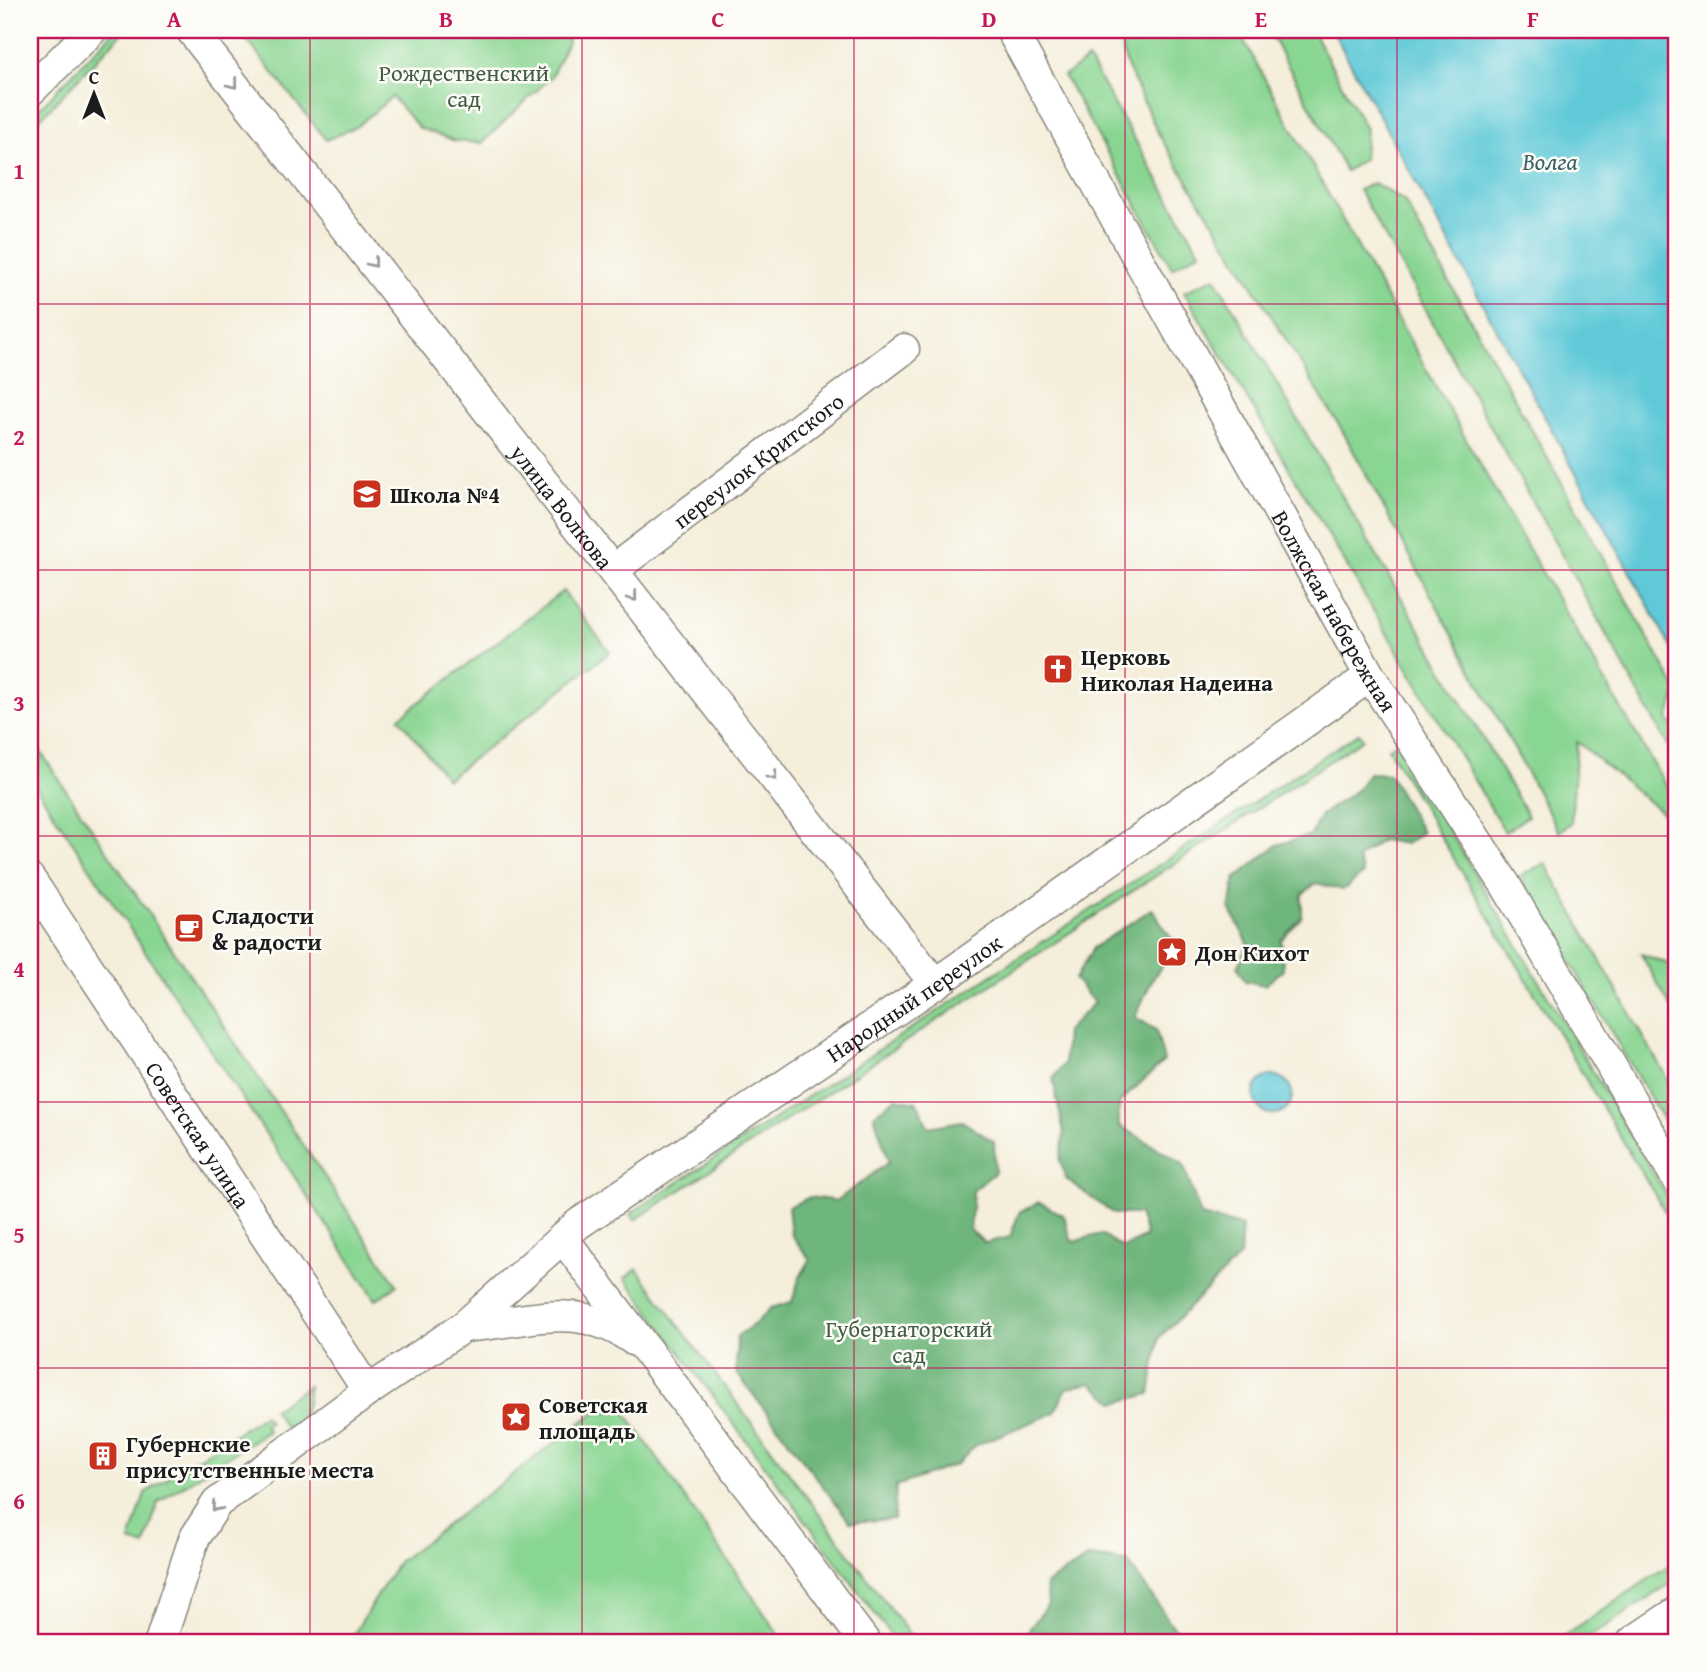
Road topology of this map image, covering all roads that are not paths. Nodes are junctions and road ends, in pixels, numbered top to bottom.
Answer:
1 (92, 30) edge
2 (191, 30) edge
3 (1012, 30) edge
4 (30, 91) edge
5 (904, 349) dead end
6 (613, 570) junction
7 (1370, 676) junction
8 (30, 879) edge
9 (935, 984) junction
10 (1677, 1179) edge
11 (563, 1238) junction
12 (463, 1326) junction
13 (654, 1360) junction
14 (368, 1391) junction
15 (1677, 1612) edge
16 (160, 1642) edge
17 (865, 1642) edge
18 (1632, 1642) edge

1 - 4 street
2 -> 6 street, улица Волкова
3 - 7 street, Волжская набережная
5 - 6 street, переулок Критского
6 -> 9 street, улица Волкова
7 - 9 street, Народный переулок
7 - 10 street, Волжская набережная
8 - 14 street, Советская улица
9 - 11 street, Народный переулок
11 - 12 street, Народный переулок
11 - 13 street
12 - 13 street
12 - 14 street
13 - 17 street
14 -> 16 street
15 - 18 street

